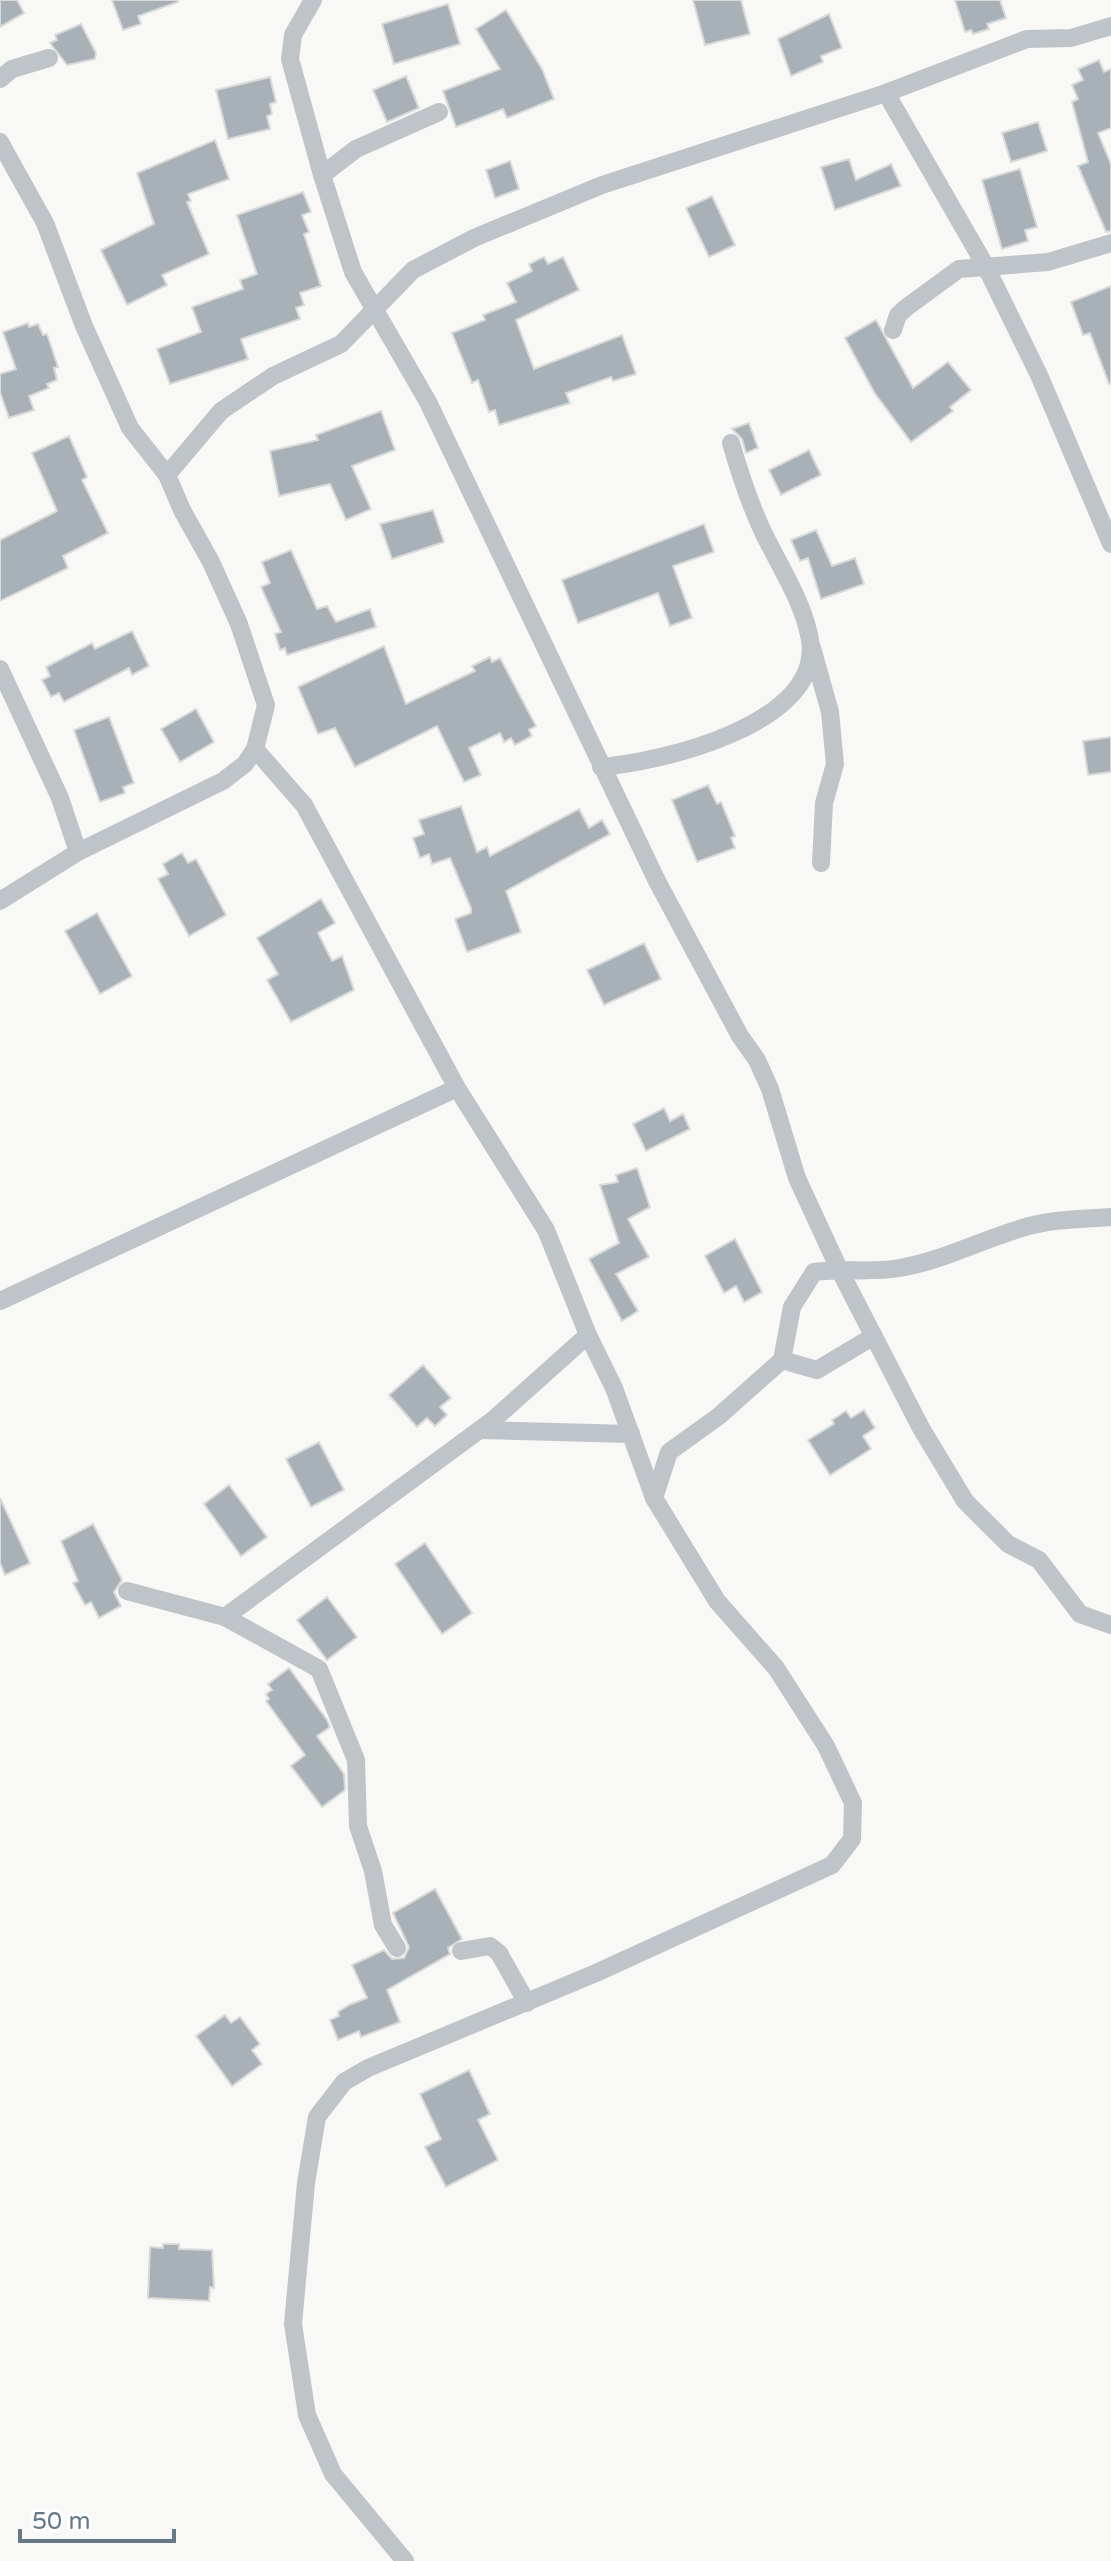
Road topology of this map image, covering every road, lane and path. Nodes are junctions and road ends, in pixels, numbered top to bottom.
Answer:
1 (313, 0) edge
2 (1111, 26) edge
3 (49, 58) dead end
4 (0, 79) edge
5 (886, 93) junction
6 (439, 112) dead end
7 (0, 142) edge
8 (322, 175) junction
9 (1111, 243) edge
10 (985, 265) junction
11 (374, 310) junction
12 (893, 330) dead end
13 (731, 443) dead end
14 (167, 475) junction
15 (1104, 511) edge
16 (1111, 544) edge
17 (811, 642) junction
18 (0, 669) edge
19 (255, 749) junction
20 (601, 767) junction
21 (78, 852) junction
22 (821, 863) dead end
23 (0, 901) edge
24 (457, 1088) junction
25 (1111, 1217) edge
26 (839, 1269) junction
27 (0, 1301) edge
28 (588, 1335) junction
29 (874, 1336) junction
30 (782, 1360) junction
31 (480, 1430) junction
32 (631, 1434) junction
33 (654, 1498) junction
34 (127, 1591) dead end
35 (225, 1617) junction
36 (1111, 1625) edge
37 (397, 1948) dead end
38 (461, 1951) dead end
39 (527, 2003) junction
40 (405, 2561) edge

1 - 8 street
2 - 5 street
3 - 4 street
5 - 10 street
5 - 11 street
6 - 8 street
7 - 14 street
8 - 11 street
9 - 10 street
10 - 12 street
10 - 15 street
11 - 14 street
11 - 20 street
13 - 17 street
14 - 19 street
15 - 16 street
17 - 20 street
17 - 22 street
18 - 21 street
19 - 21 street
19 - 24 street
20 - 26 street
21 - 23 street
24 - 27 street
24 - 28 street
25 - 26 street
26 - 29 street
26 - 30 street
28 - 31 street
28 - 32 street
29 - 30 street
29 - 36 street
30 - 33 street
31 - 32 street
31 - 35 street
32 - 33 street
33 - 39 street
34 - 35 street
35 - 37 street
38 - 39 street
39 - 40 street

